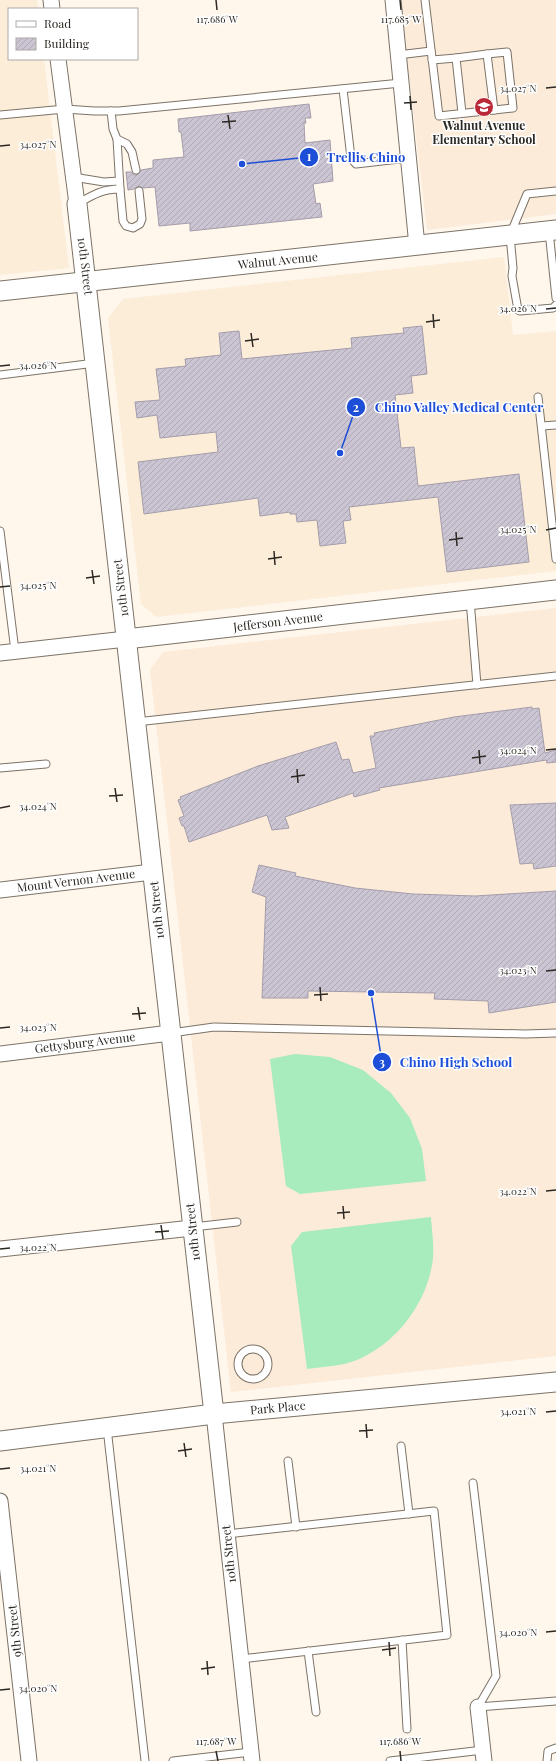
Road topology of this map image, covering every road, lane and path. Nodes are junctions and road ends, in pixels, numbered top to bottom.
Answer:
1 (393, 0) edge
2 (425, 0) edge
3 (431, 51) junction
4 (487, 54) junction
5 (398, 55) junction
6 (456, 58) junction
7 (58, 60) edge
8 (432, 60) junction
9 (401, 83) junction
10 (343, 88) junction
11 (65, 109) junction
12 (494, 110) junction
13 (111, 111) junction
14 (462, 113) junction
15 (0, 115) edge
16 (118, 140) junction
17 (408, 158) junction
18 (136, 170) dead end
19 (73, 177) junction
20 (119, 181) junction
21 (120, 189) junction
22 (139, 190) dead end
23 (556, 191) edge
24 (77, 204) junction
25 (553, 231) edge
26 (510, 235) junction
27 (417, 246) junction
28 (87, 282) junction
29 (0, 291) edge
30 (556, 298) edge
31 (556, 305) edge
32 (96, 363) junction
33 (0, 375) edge
34 (538, 397) dead end
35 (556, 425) edge
36 (542, 426) junction
37 (0, 530) edge
38 (556, 554) edge
39 (556, 559) edge
40 (556, 590) edge
41 (470, 600) junction
42 (126, 639) junction
43 (7, 652) edge
44 (556, 676) edge
45 (477, 685) junction
46 (136, 722) junction
47 (46, 764) dead end
48 (0, 768) edge
49 (152, 872) junction
50 (0, 890) edge
51 (170, 1033) junction
52 (556, 1033) edge
53 (0, 1054) edge
54 (237, 1222) dead end
55 (192, 1228) junction
56 (0, 1249) edge
57 (264, 1376) joint
58 (556, 1382) edge
59 (214, 1414) junction
60 (107, 1428) junction
61 (0, 1441) edge
62 (401, 1446) dead end
63 (288, 1461) dead end
64 (473, 1483) dead end
65 (0, 1502) edge
66 (409, 1514) junction
67 (296, 1527) junction
68 (227, 1534) junction
69 (402, 1640) junction
70 (308, 1650) junction
71 (241, 1658) junction
72 (556, 1701) edge
73 (478, 1707) junction
74 (316, 1712) dead end
75 (407, 1730) dead end
76 (556, 1748) edge
77 (252, 1756) edge
78 (484, 1756) edge
79 (195, 1760) edge
80 (29, 1761) edge
81 (145, 1761) edge
82 (173, 1761) edge
83 (390, 1761) edge
84 (547, 1761) edge

1 - 5 street
2 - 3 lane
3 - 5 lane
3 - 8 lane
4 - 6 lane
4 - 12 lane
4 - 12 lane
5 - 9 street
6 - 8 lane
6 - 14 lane
7 - 11 street, 10th Street
8 - 14 lane
9 - 10 lane
9 - 17 street
10 - 13 lane
10 - 17 lane
11 - 13 lane
11 - 15 lane
11 - 19 street, 10th Street
12 - 14 lane
13 - 16 lane
16 - 18 lane
16 - 20 lane
17 - 27 street
19 - 20 lane
19 - 24 street, 10th Street
20 - 21 lane
21 - 22 lane
21 - 24 lane
23 - 26 lane
24 - 28 street, 10th Street
25 - 26 street, Walnut Avenue
25 - 30 lane
26 - 27 street, Walnut Avenue
26 - 31 lane
27 - 28 street, Walnut Avenue
28 - 29 street, Walnut Avenue
28 - 32 street, 10th Street
32 - 33 lane
32 - 42 street, 10th Street
34 - 36 lane
35 - 36 lane
36 - 38 lane
37 - 43 lane
38 - 39 lane
40 - 41 street, Jefferson Avenue
41 - 42 street, Jefferson Avenue
41 - 45 lane
42 - 43 street, Jefferson Avenue
42 - 46 street, 10th Street
44 - 45 lane
45 - 46 lane
46 - 49 street, 10th Street
47 - 48 lane
49 - 50 street, Mount Vernon Avenue
49 - 51 street, 10th Street
51 - 52 lane
51 - 53 street, Gettysburg Avenue
51 - 55 street, 10th Street
54 - 55 lane
55 - 56 street
55 - 59 street, 10th Street
57 - 57 lane
58 - 59 street, Park Place
59 - 60 street, Park Place
59 - 68 street, 10th Street
60 - 61 street, Park Place
60 - 81 lane
62 - 66 lane
63 - 67 lane
64 - 73 lane
65 - 80 street, 9th Street
66 - 67 lane
66 - 69 lane
67 - 68 lane
68 - 71 street, 10th Street
69 - 70 lane
69 - 75 lane
70 - 71 lane
70 - 74 lane
71 - 77 street, 10th Street
72 - 73 lane
73 - 78 street
76 - 84 lane
77 - 79 lane
78 - 83 lane
79 - 82 lane

